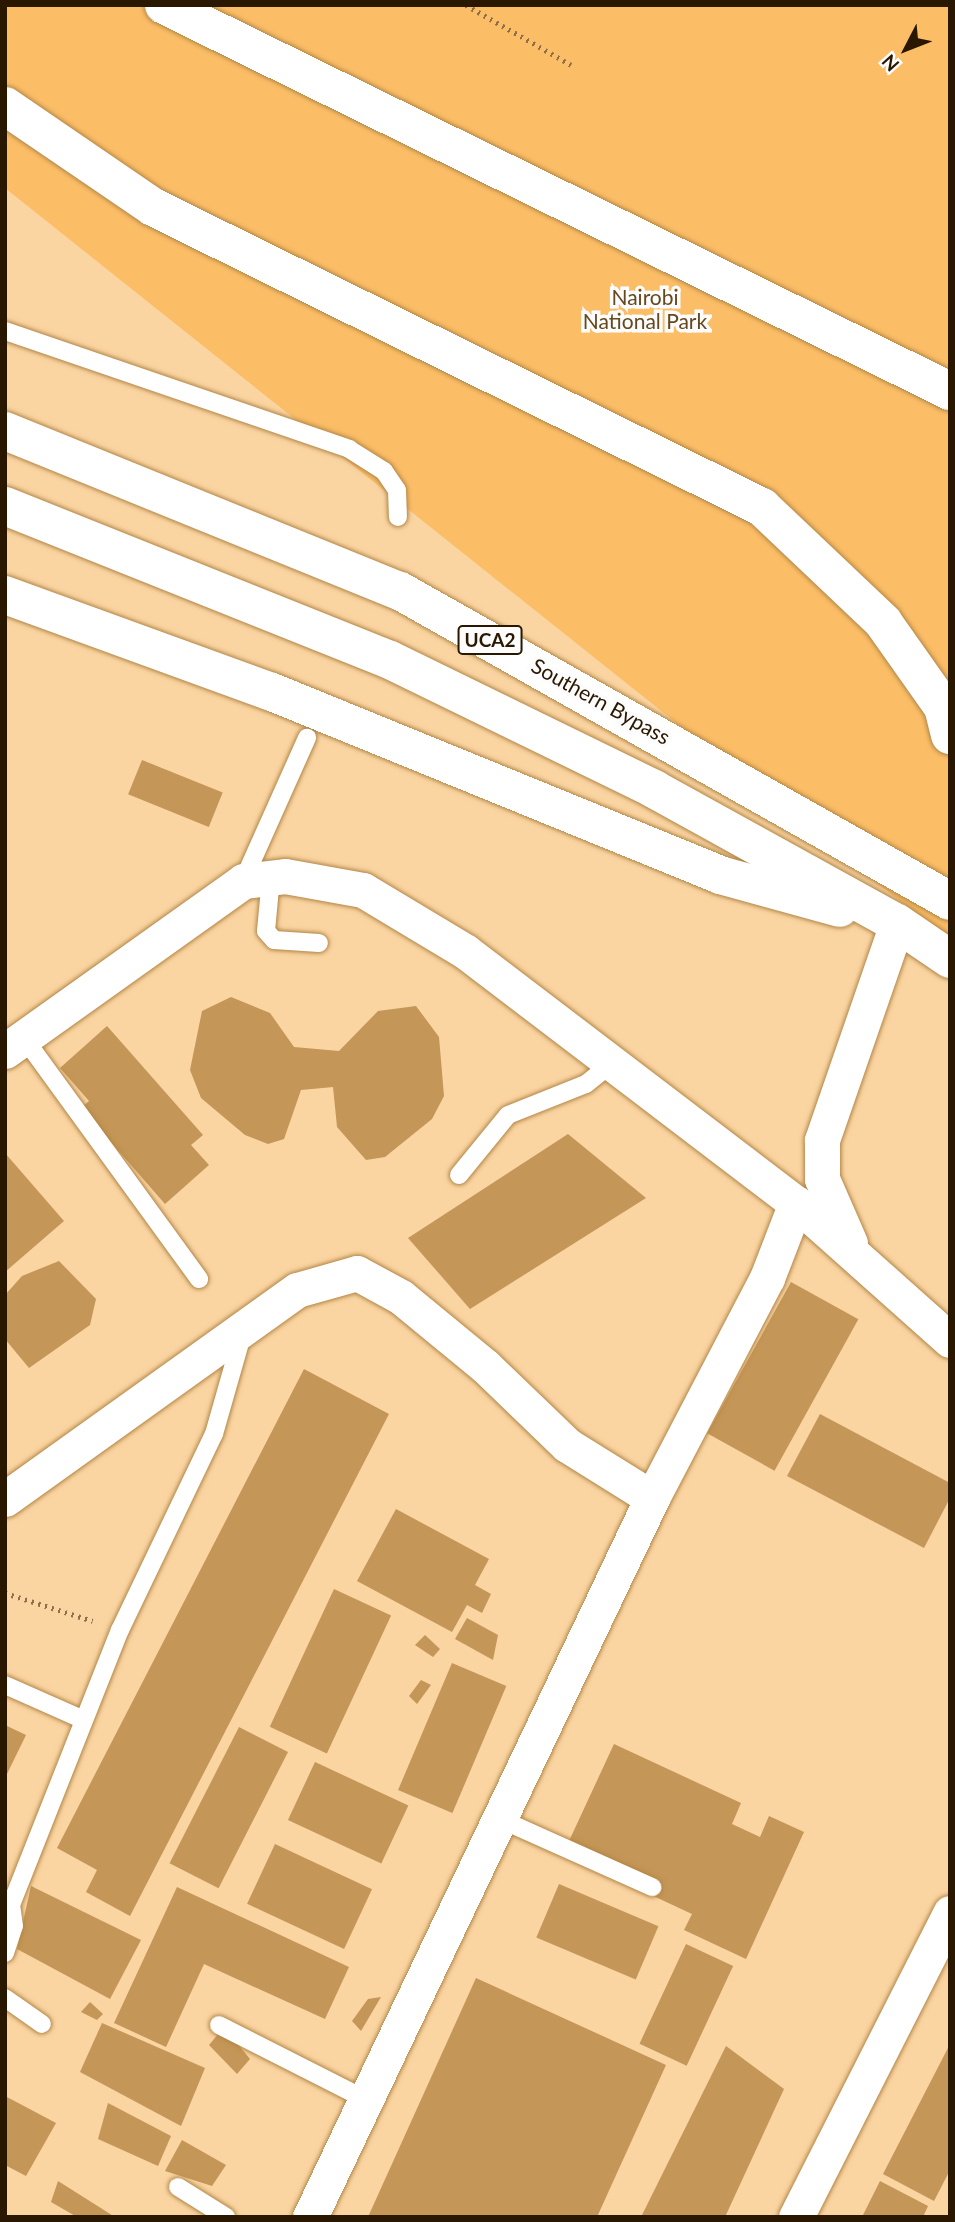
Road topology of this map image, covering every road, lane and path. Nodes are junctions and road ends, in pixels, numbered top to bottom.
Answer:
1 (164, 5) edge
2 (466, 5) edge
3 (571, 65) dead end
4 (5, 106) edge
5 (5, 331) edge
6 (950, 391) edge
7 (5, 431) edge
8 (5, 506) edge
9 (398, 517) dead end
10 (5, 596) edge
11 (950, 735) edge
12 (307, 738) dead end
13 (257, 879) junction
14 (950, 901) edge
15 (897, 923) junction
16 (319, 943) dead end
17 (950, 959) edge
18 (15, 1045) edge
19 (612, 1063) junction
20 (459, 1175) dead end
21 (796, 1203) junction
22 (854, 1253) junction
23 (199, 1279) dead end
24 (246, 1325) junction
25 (950, 1340) edge
26 (652, 1498) junction
27 (5, 1499) edge
28 (5, 1593) edge
29 (120, 1630) junction
30 (5, 1685) edge
31 (84, 1720) junction
32 (500, 1819) junction
33 (652, 1887) dead end
34 (950, 1913) edge
35 (5, 1953) edge
36 (5, 1998) edge
37 (42, 2024) dead end
38 (219, 2025) dead end
39 (367, 2100) junction
40 (178, 2187) dead end
41 (226, 2217) edge
42 (310, 2217) edge
43 (796, 2217) edge

1 - 6 main road
2 - 3 path
4 - 11 main road
5 - 9 lane
7 - 14 main road, Southern Bypass / UCA2
8 - 15 main road
10 - 15 main road
12 - 13 lane
13 - 16 lane
13 - 18 street
13 - 19 street
15 - 17 main road
15 - 22 street
18 - 23 lane
19 - 20 lane
19 - 21 street
21 - 22 street
21 - 26 street
22 - 25 street
24 - 26 street
24 - 27 street
24 - 29 lane
26 - 32 street
28 - 29 path
29 - 31 lane
30 - 31 lane
31 - 35 lane
32 - 33 lane
32 - 39 street
34 - 43 street
36 - 37 lane
38 - 39 lane
39 - 42 street
40 - 41 lane

